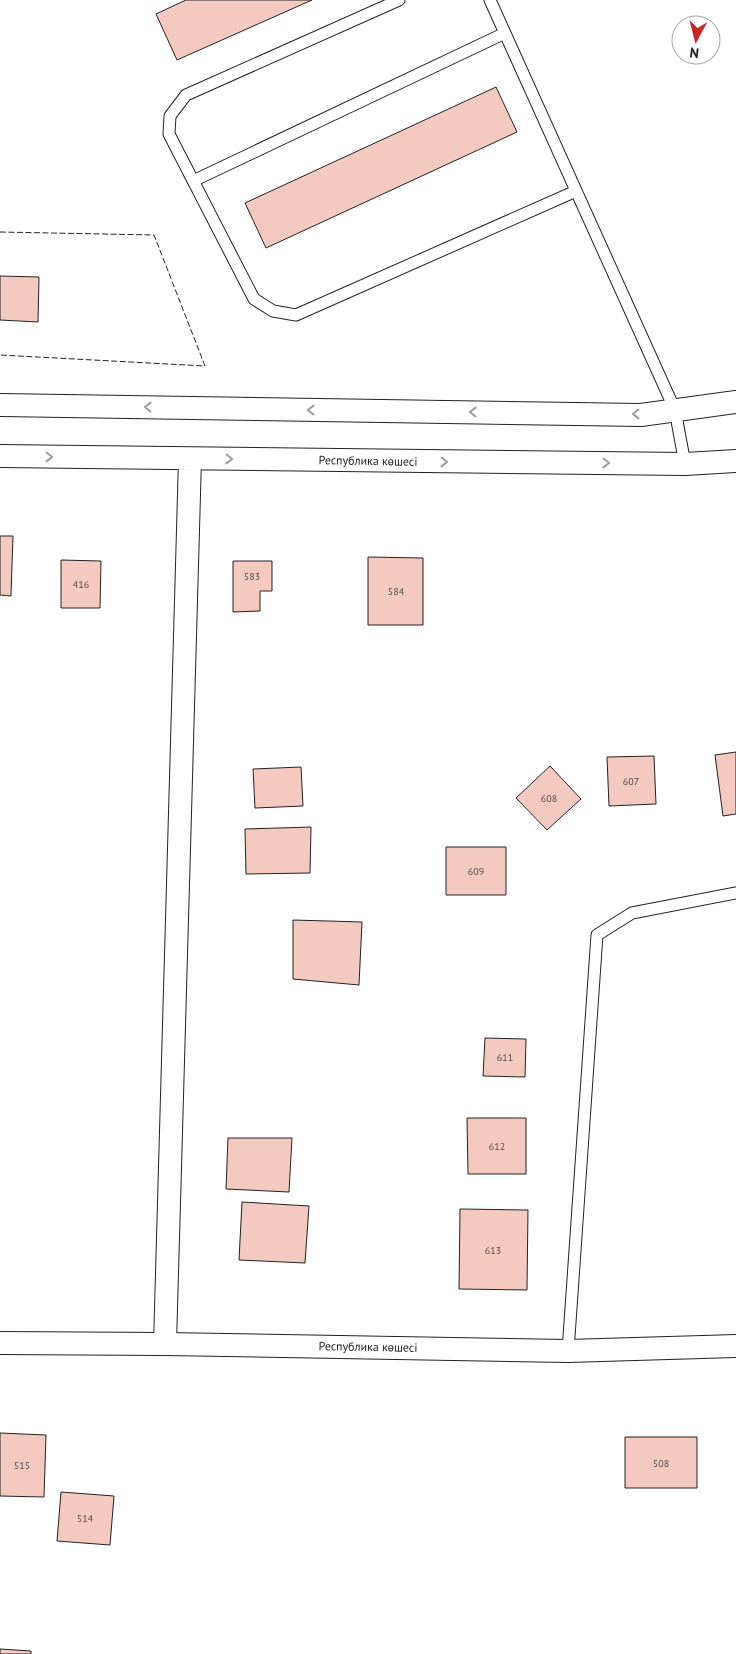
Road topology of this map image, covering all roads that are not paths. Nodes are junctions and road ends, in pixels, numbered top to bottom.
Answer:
1 (399, 0) edge
2 (490, 0) edge
3 (505, 33) junction
4 (193, 180) junction
5 (576, 190) junction
6 (736, 402) edge
7 (0, 405) edge
8 (675, 410) junction
9 (0, 456) edge
10 (190, 459) junction
11 (736, 461) edge
12 (684, 464) junction
13 (736, 893) edge
14 (0, 1343) edge
15 (165, 1344) junction
16 (736, 1346) edge
17 (568, 1351) junction

1 - 4 lane
2 - 3 lane
3 - 4 lane
3 - 5 lane
4 - 5 lane
5 - 8 lane
6 - 8 street
8 -> 7 street
8 - 12 lane
9 -> 10 street, Республика көшесі
10 -> 12 street, Республика көшесі
10 - 15 street
11 - 12 street, Республика көшесі
13 - 17 lane
14 - 15 street, Республика көшесі
15 - 17 street, Республика көшесі
16 - 17 street, Республика көшесі

